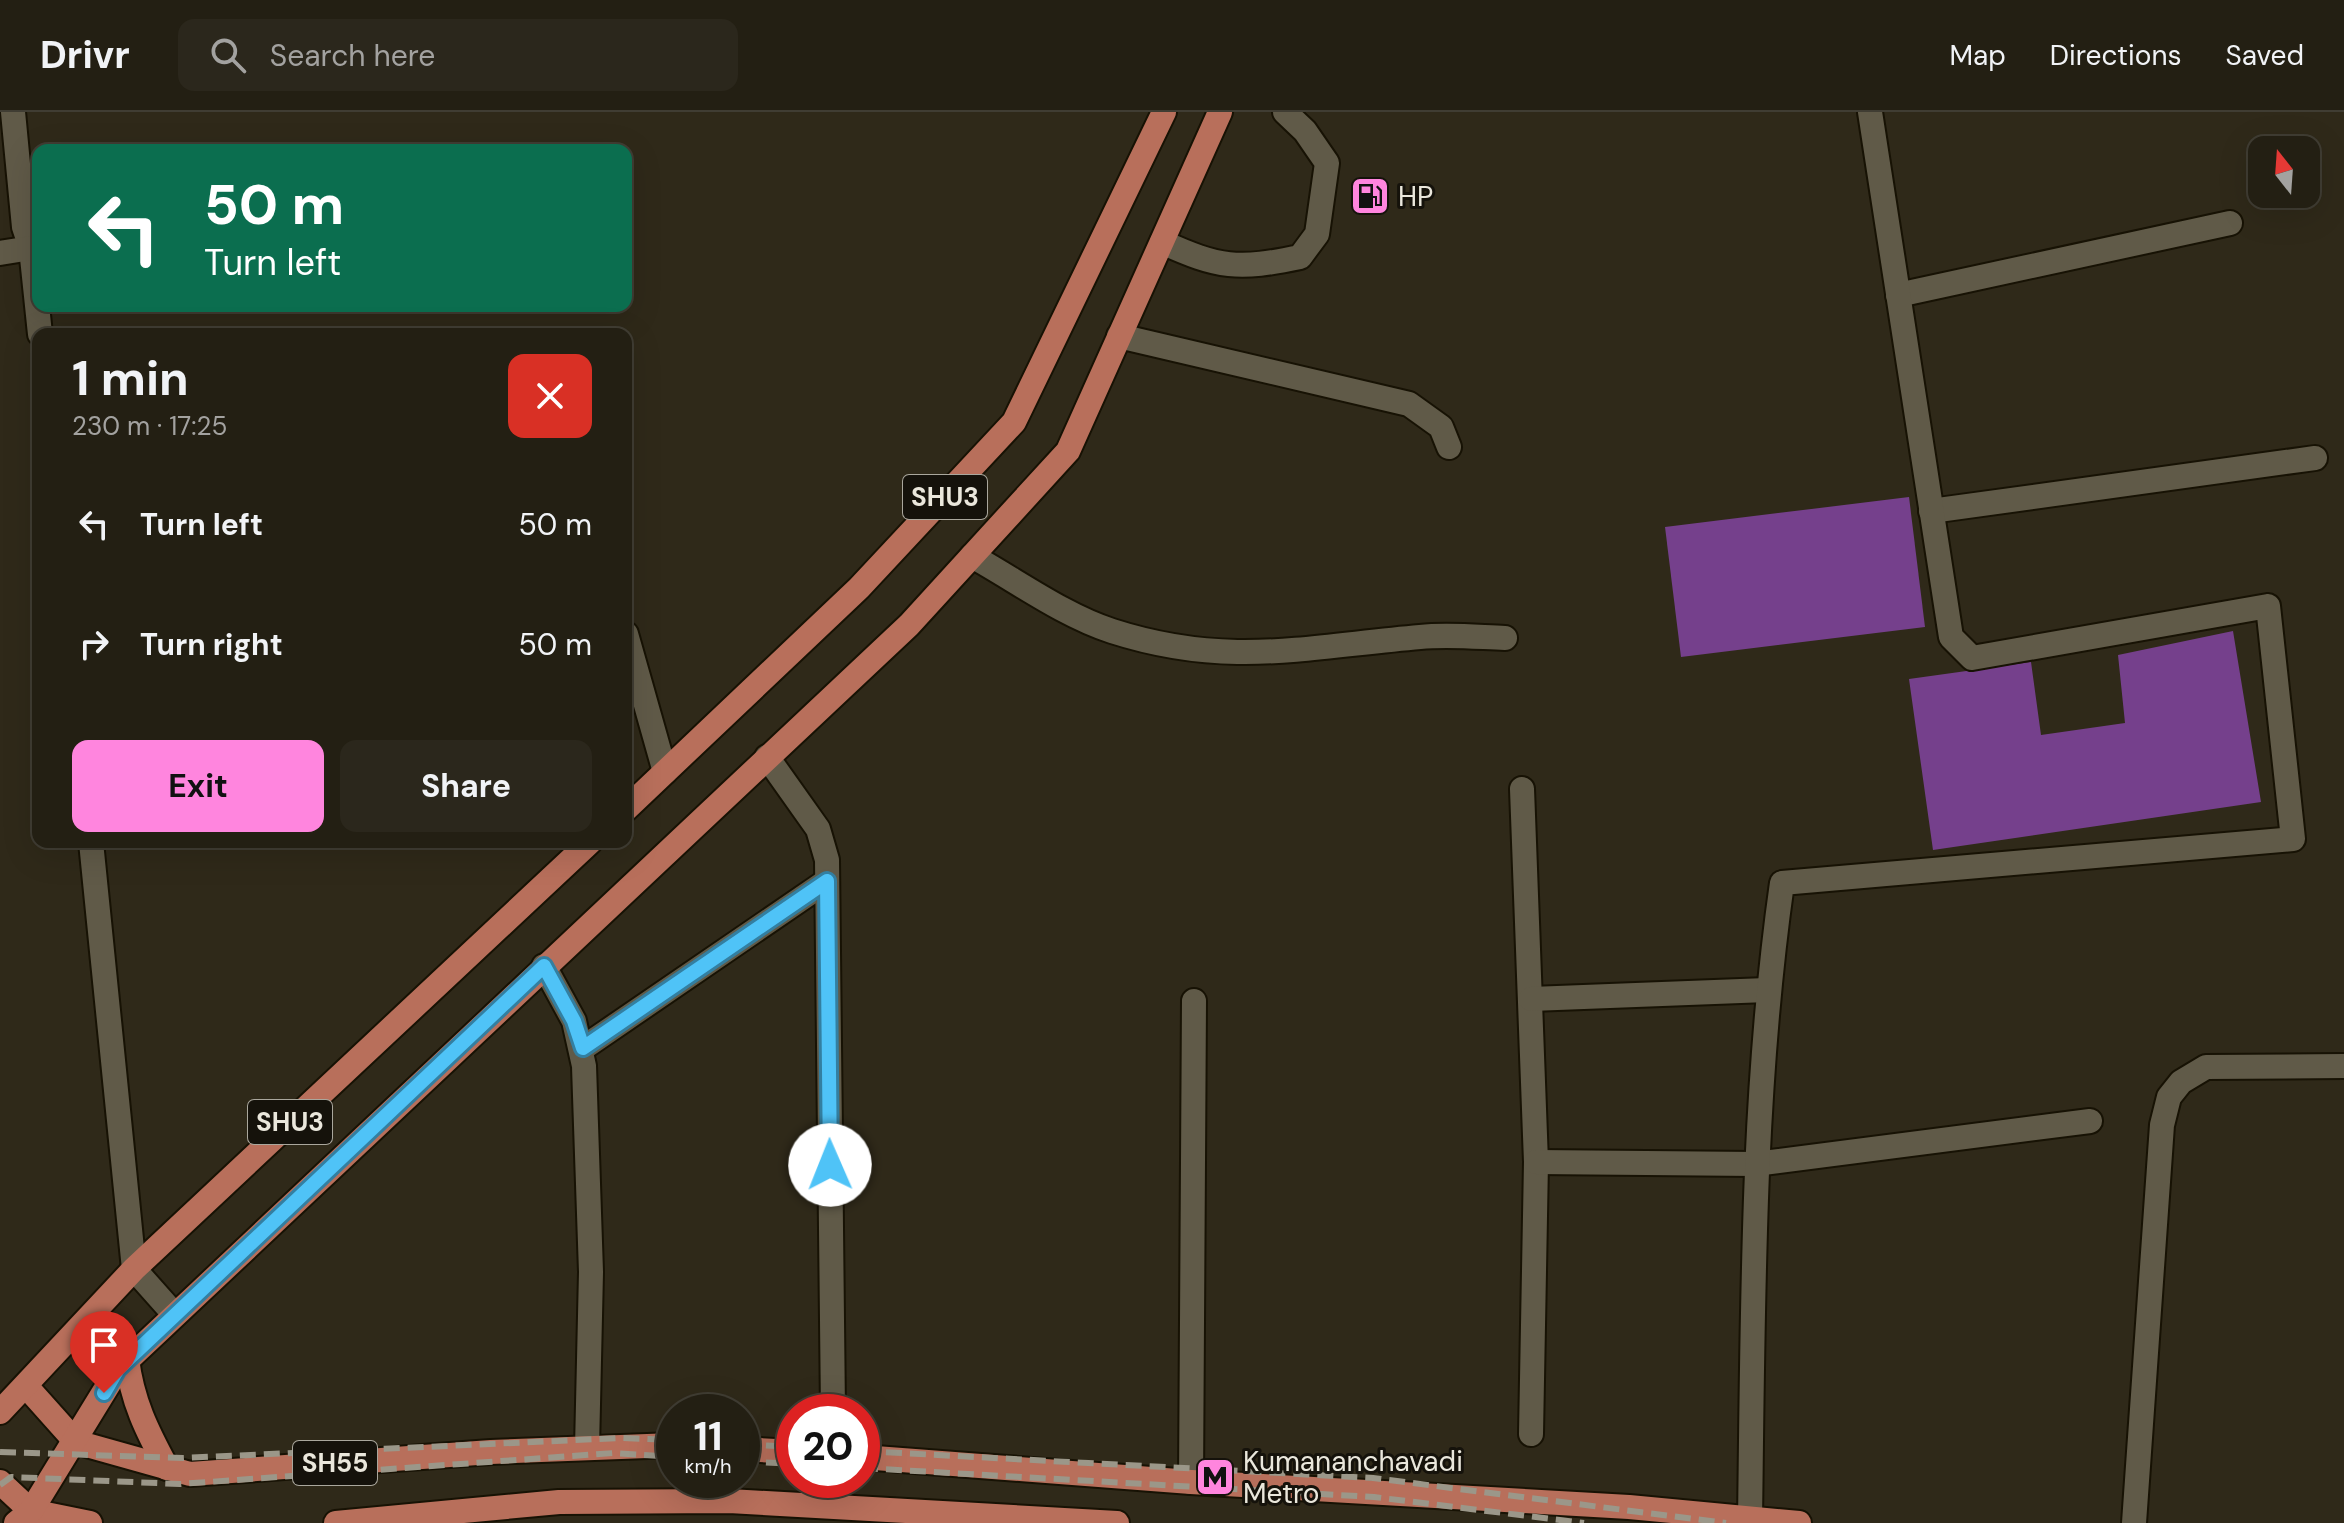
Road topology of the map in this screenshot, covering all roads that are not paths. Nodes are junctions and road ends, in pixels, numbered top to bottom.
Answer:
1 (13, 112) edge
2 (1164, 112) edge
3 (1220, 112) edge
4 (1285, 112) edge
5 (1870, 112) edge
6 (2230, 223) dead end
7 (1162, 242) junction
8 (31, 248) junction
9 (0, 253) edge
10 (32, 258) edge
11 (1898, 295) junction
12 (1119, 336) junction
13 (1449, 447) dead end
14 (2315, 458) dead end
15 (1931, 511) junction
16 (972, 556) junction
17 (1505, 638) dead end
18 (632, 655) edge
19 (767, 757) junction
20 (665, 772) junction
21 (1522, 789) dead end
22 (632, 803) edge
23 (92, 848) edge
24 (584, 848) edge
25 (827, 881) junction
26 (544, 966) junction
27 (1767, 990) junction
28 (1531, 999) junction
29 (1194, 1001) dead end
30 (583, 1048) junction
31 (2344, 1066) edge
32 (2090, 1121) dead end
33 (1536, 1162) junction
34 (1755, 1164) junction
35 (134, 1269) junction
36 (174, 1314) junction
37 (127, 1359) junction
38 (26, 1386) junction
39 (833, 1394) edge
40 (0, 1412) edge
41 (1531, 1434) dead end
42 (76, 1442) junction
43 (656, 1446) edge
44 (587, 1448) junction
45 (880, 1458) edge
46 (167, 1468) junction
47 (0, 1482) edge
48 (1191, 1482) junction
49 (839, 1515) edge
50 (24, 1517) edge
51 (406, 1519) edge
52 (1750, 1520) junction
53 (90, 1523) edge
54 (336, 1523) edge
55 (1117, 1523) edge
56 (1799, 1523) edge
57 (2134, 1523) edge

1 - 8 street
2 - 20 main road, SHU3
3 - 7 main road, SHU3
4 - 7 street
5 - 11 street
6 - 11 street
7 - 12 main road, SHU3
8 - 9 street
8 - 10 street
11 - 15 street
12 - 13 street
12 - 16 main road, SHU3
14 - 15 street
15 - 27 street
16 - 17 street
16 - 19 main road, SHU3
18 - 20 street
19 - 25 street
19 - 26 main road, SHU3
20 - 22 main road, SHU3
21 - 28 street
23 - 35 street
24 - 35 main road, SHU3
25 - 30 street
25 - 39 street
26 - 30 street
26 - 36 main road, SHU3
27 - 28 street
27 - 34 street
28 - 33 street
29 - 48 street
30 - 44 street
31 - 57 street
32 - 34 street
33 - 34 street
33 - 41 street
34 - 52 street
35 - 36 street
35 - 38 main road, SHU3
36 - 37 main road, SHU3
37 - 42 main road, SHU3
37 - 46 main road
38 - 40 main road, SHU3
38 - 42 main road
42 - 46 main road, SH55
42 - 50 main road, SHU3
43 - 44 main road, SH55
44 - 46 main road, SH55
45 - 48 main road
47 - 50 main road
48 - 52 main road
49 - 51 main road, SH55
49 - 55 main road, SH55
50 - 53 main road
51 - 54 main road, SH55
52 - 56 main road

